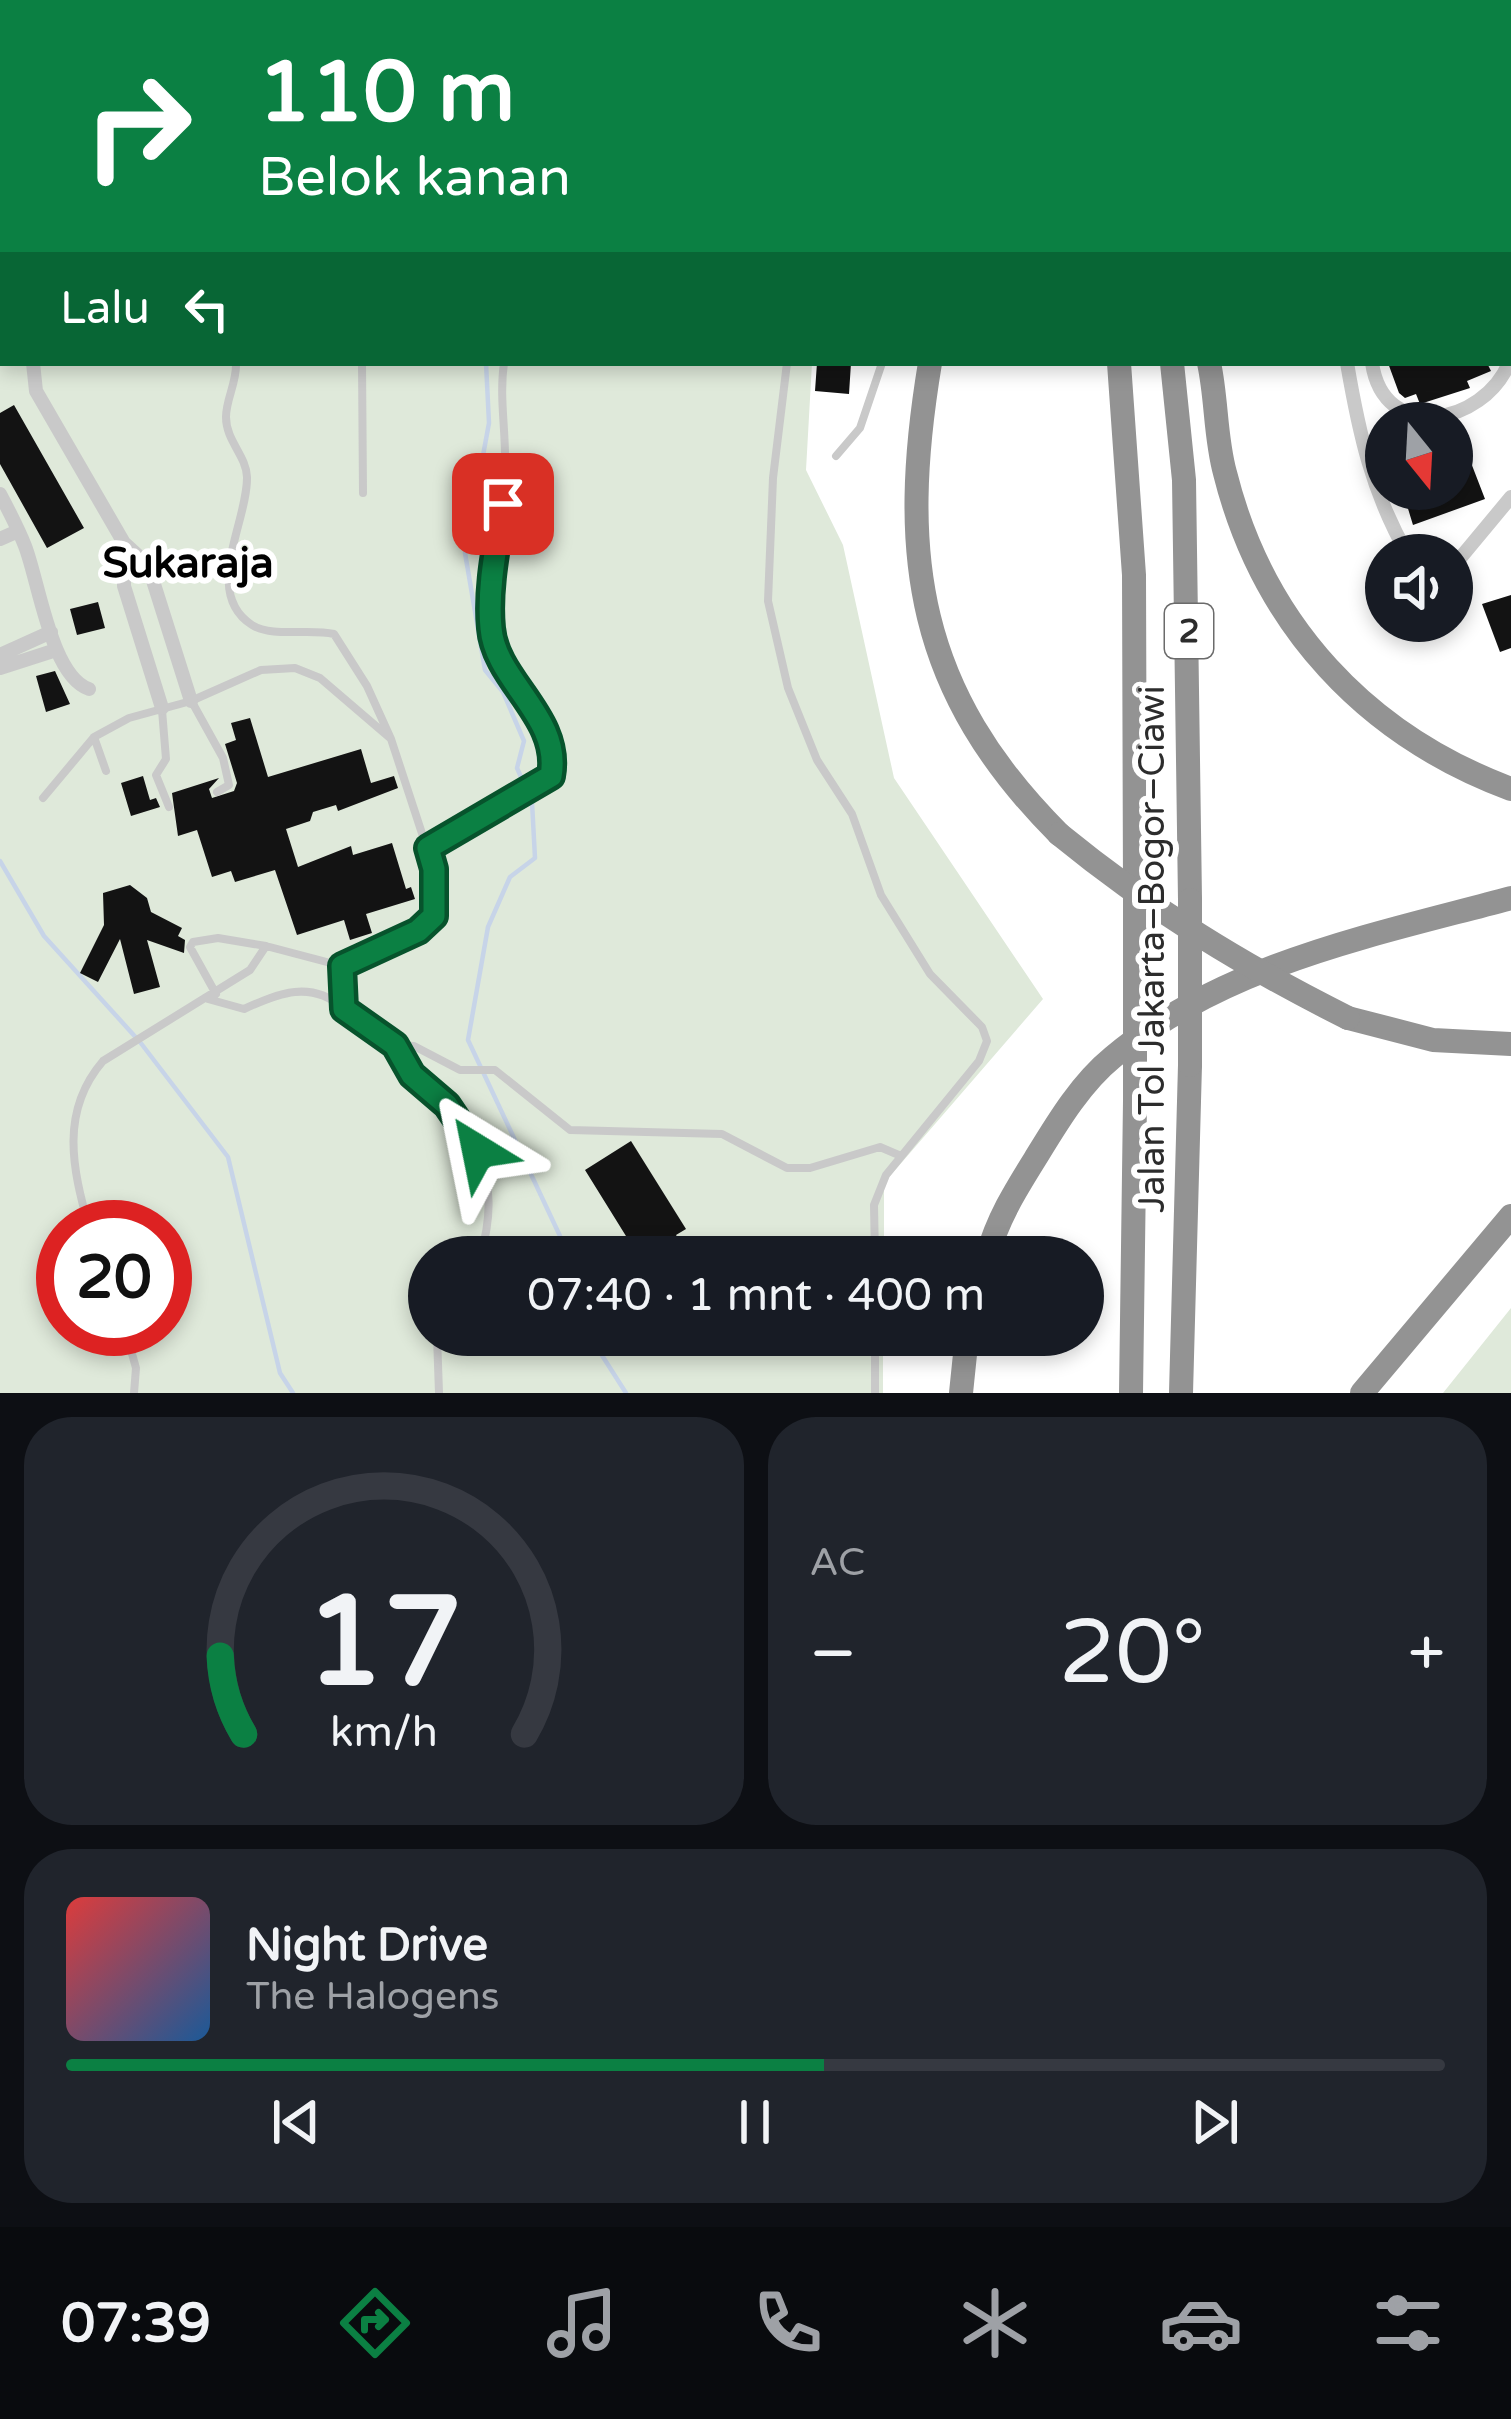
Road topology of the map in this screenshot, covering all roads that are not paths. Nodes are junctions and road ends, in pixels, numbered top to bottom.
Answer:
1 (33, 366) edge
2 (235, 366) edge
3 (362, 366) edge
4 (504, 366) edge
5 (788, 366) edge
6 (881, 366) edge
7 (929, 366) edge
8 (1119, 366) edge
9 (1172, 366) edge
10 (1210, 366) edge
11 (1348, 366) edge
12 (1372, 366) edge
13 (1507, 366) edge
14 (836, 456) dead end
15 (363, 493) dead end
16 (0, 494) edge
17 (1511, 497) edge
18 (18, 531) junction
19 (1397, 534) edge
20 (0, 539) edge
21 (124, 543) junction
22 (1473, 543) edge
23 (50, 632) junction
24 (56, 650) junction
25 (0, 655) edge
26 (0, 668) edge
27 (89, 689) dead end
28 (191, 701) junction
29 (162, 708) junction
30 (94, 737) junction
31 (391, 739) junction
32 (106, 771) dead end
33 (1511, 789) edge
34 (217, 792) dead end
35 (43, 798) dead end
36 (169, 807) dead end
37 (428, 848) junction
38 (1511, 898) edge
39 (266, 946) junction
40 (342, 966) junction
41 (212, 997) junction
42 (344, 1009) junction
43 (1511, 1044) edge
44 (395, 1045) junction
45 (901, 1156) junction
46 (84, 1200) edge
47 (1511, 1216) edge
48 (483, 1236) edge
49 (876, 1236) edge
50 (993, 1236) edge
51 (132, 1356) edge
52 (438, 1356) edge
53 (875, 1356) edge
54 (965, 1356) edge
55 (134, 1393) edge
56 (439, 1393) edge
57 (875, 1393) edge
58 (961, 1393) edge
59 (1131, 1393) edge
60 (1181, 1393) edge
61 (1362, 1393) edge

1 - 21 street
2 - 31 lane
3 - 15 lane
4 - 37 lane
5 - 45 lane
6 - 14 lane
7 - 43 highway, bridge
8 - 59 highway, Jalan Tol Jakarta–Bogor–Ciawi / 2, bridge
9 - 60 highway, Jalan Tol Jakarta–Bogor–Ciawi / 2, bridge
10 - 33 highway
11 - 19 street
12 - 13 street
16 - 18 street
17 - 22 street
18 - 20 street
18 - 23 street
21 - 28 street
21 - 29 street
23 - 24 street
23 - 25 street
24 - 26 street
24 - 27 street
28 - 29 lane
28 - 31 lane
28 - 34 lane
29 - 30 lane
29 - 36 lane
30 - 32 lane
30 - 35 lane
31 - 37 lane
37 - 40 lane
38 - 50 highway
39 - 40 lane
39 - 41 lane
39 - 41 lane
40 - 42 lane
41 - 42 lane
41 - 46 lane
42 - 44 lane
44 - 45 lane
44 - 48 lane
45 - 49 lane
47 - 61 highway
51 - 55 lane
52 - 56 lane
53 - 57 lane
54 - 58 highway

